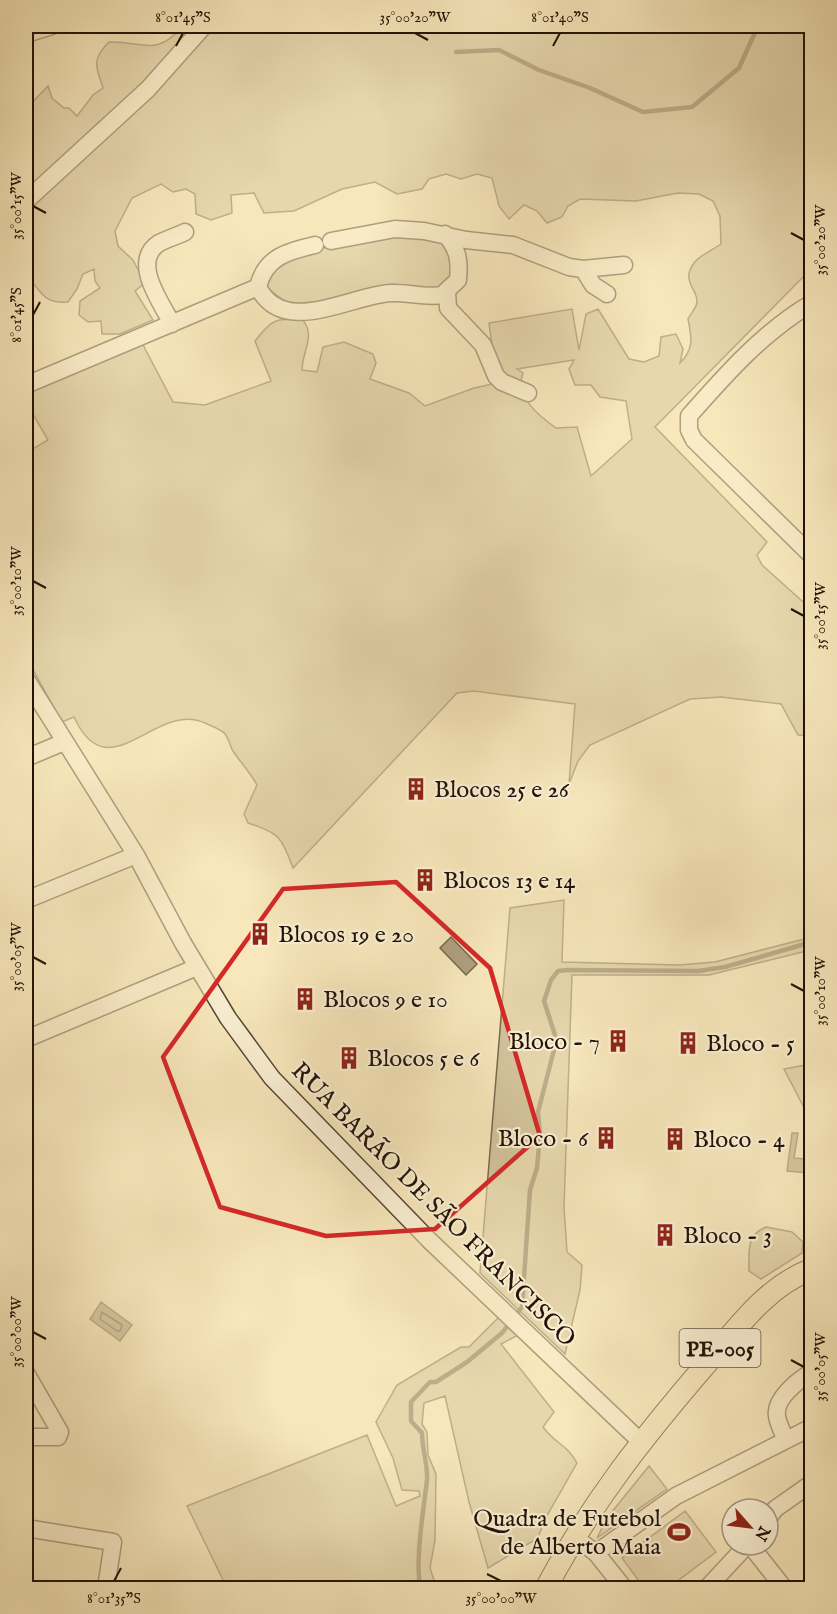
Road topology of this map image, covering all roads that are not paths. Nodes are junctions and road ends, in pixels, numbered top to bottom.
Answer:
1 (52, 26) edge
2 (204, 26) edge
3 (26, 34) edge
4 (26, 201) edge
5 (185, 232) dead end
6 (445, 234) junction
7 (624, 265) dead end
8 (583, 269) junction
9 (258, 287) junction
10 (447, 291) junction
11 (607, 294) dead end
12 (812, 303) edge
13 (172, 324) junction
14 (26, 385) edge
15 (528, 393) dead end
16 (812, 556) edge
17 (26, 679) edge
18 (64, 742) junction
19 (26, 758) edge
20 (136, 855) junction
21 (26, 900) edge
22 (197, 967) junction
23 (26, 1039) edge
24 (812, 1269) edge
25 (812, 1372) edge
26 (26, 1373) edge
27 (812, 1427) edge
28 (33, 1438) edge
29 (785, 1440) junction
30 (640, 1441) junction
31 (812, 1483) edge
32 (780, 1506) edge
33 (26, 1528) edge
34 (574, 1537) junction
35 (596, 1553) junction
36 (737, 1557) edge
37 (758, 1557) edge
38 (106, 1588) edge
39 (546, 1588) edge
40 (624, 1588) edge
41 (707, 1588) edge
42 (784, 1588) edge

1 - 3 street
2 - 4 street
5 - 13 street
6 - 8 street
6 - 9 street
6 - 10 street
7 - 8 street
8 - 11 street
9 - 10 street
9 - 13 street
10 - 15 street
12 - 16 street
13 - 14 street
17 - 18 street, RUA BARÃO DE SÃO FRANCISCO
18 - 19 street
18 - 20 street, RUA BARÃO DE SÃO FRANCISCO
20 - 21 street
20 - 22 street, RUA BARÃO DE SÃO FRANCISCO
22 - 23 street
22 - 30 street, RUA BARÃO DE SÃO FRANCISCO
24 - 30 main road, PE-005
25 - 29 street
26 - 28 street
27 - 29 street
29 - 35 street
30 - 34 main road, PE-005
31 - 32 street
33 - 38 street
34 - 35 street
34 - 39 main road, PE-005
35 - 40 street
36 - 41 street
37 - 42 street

